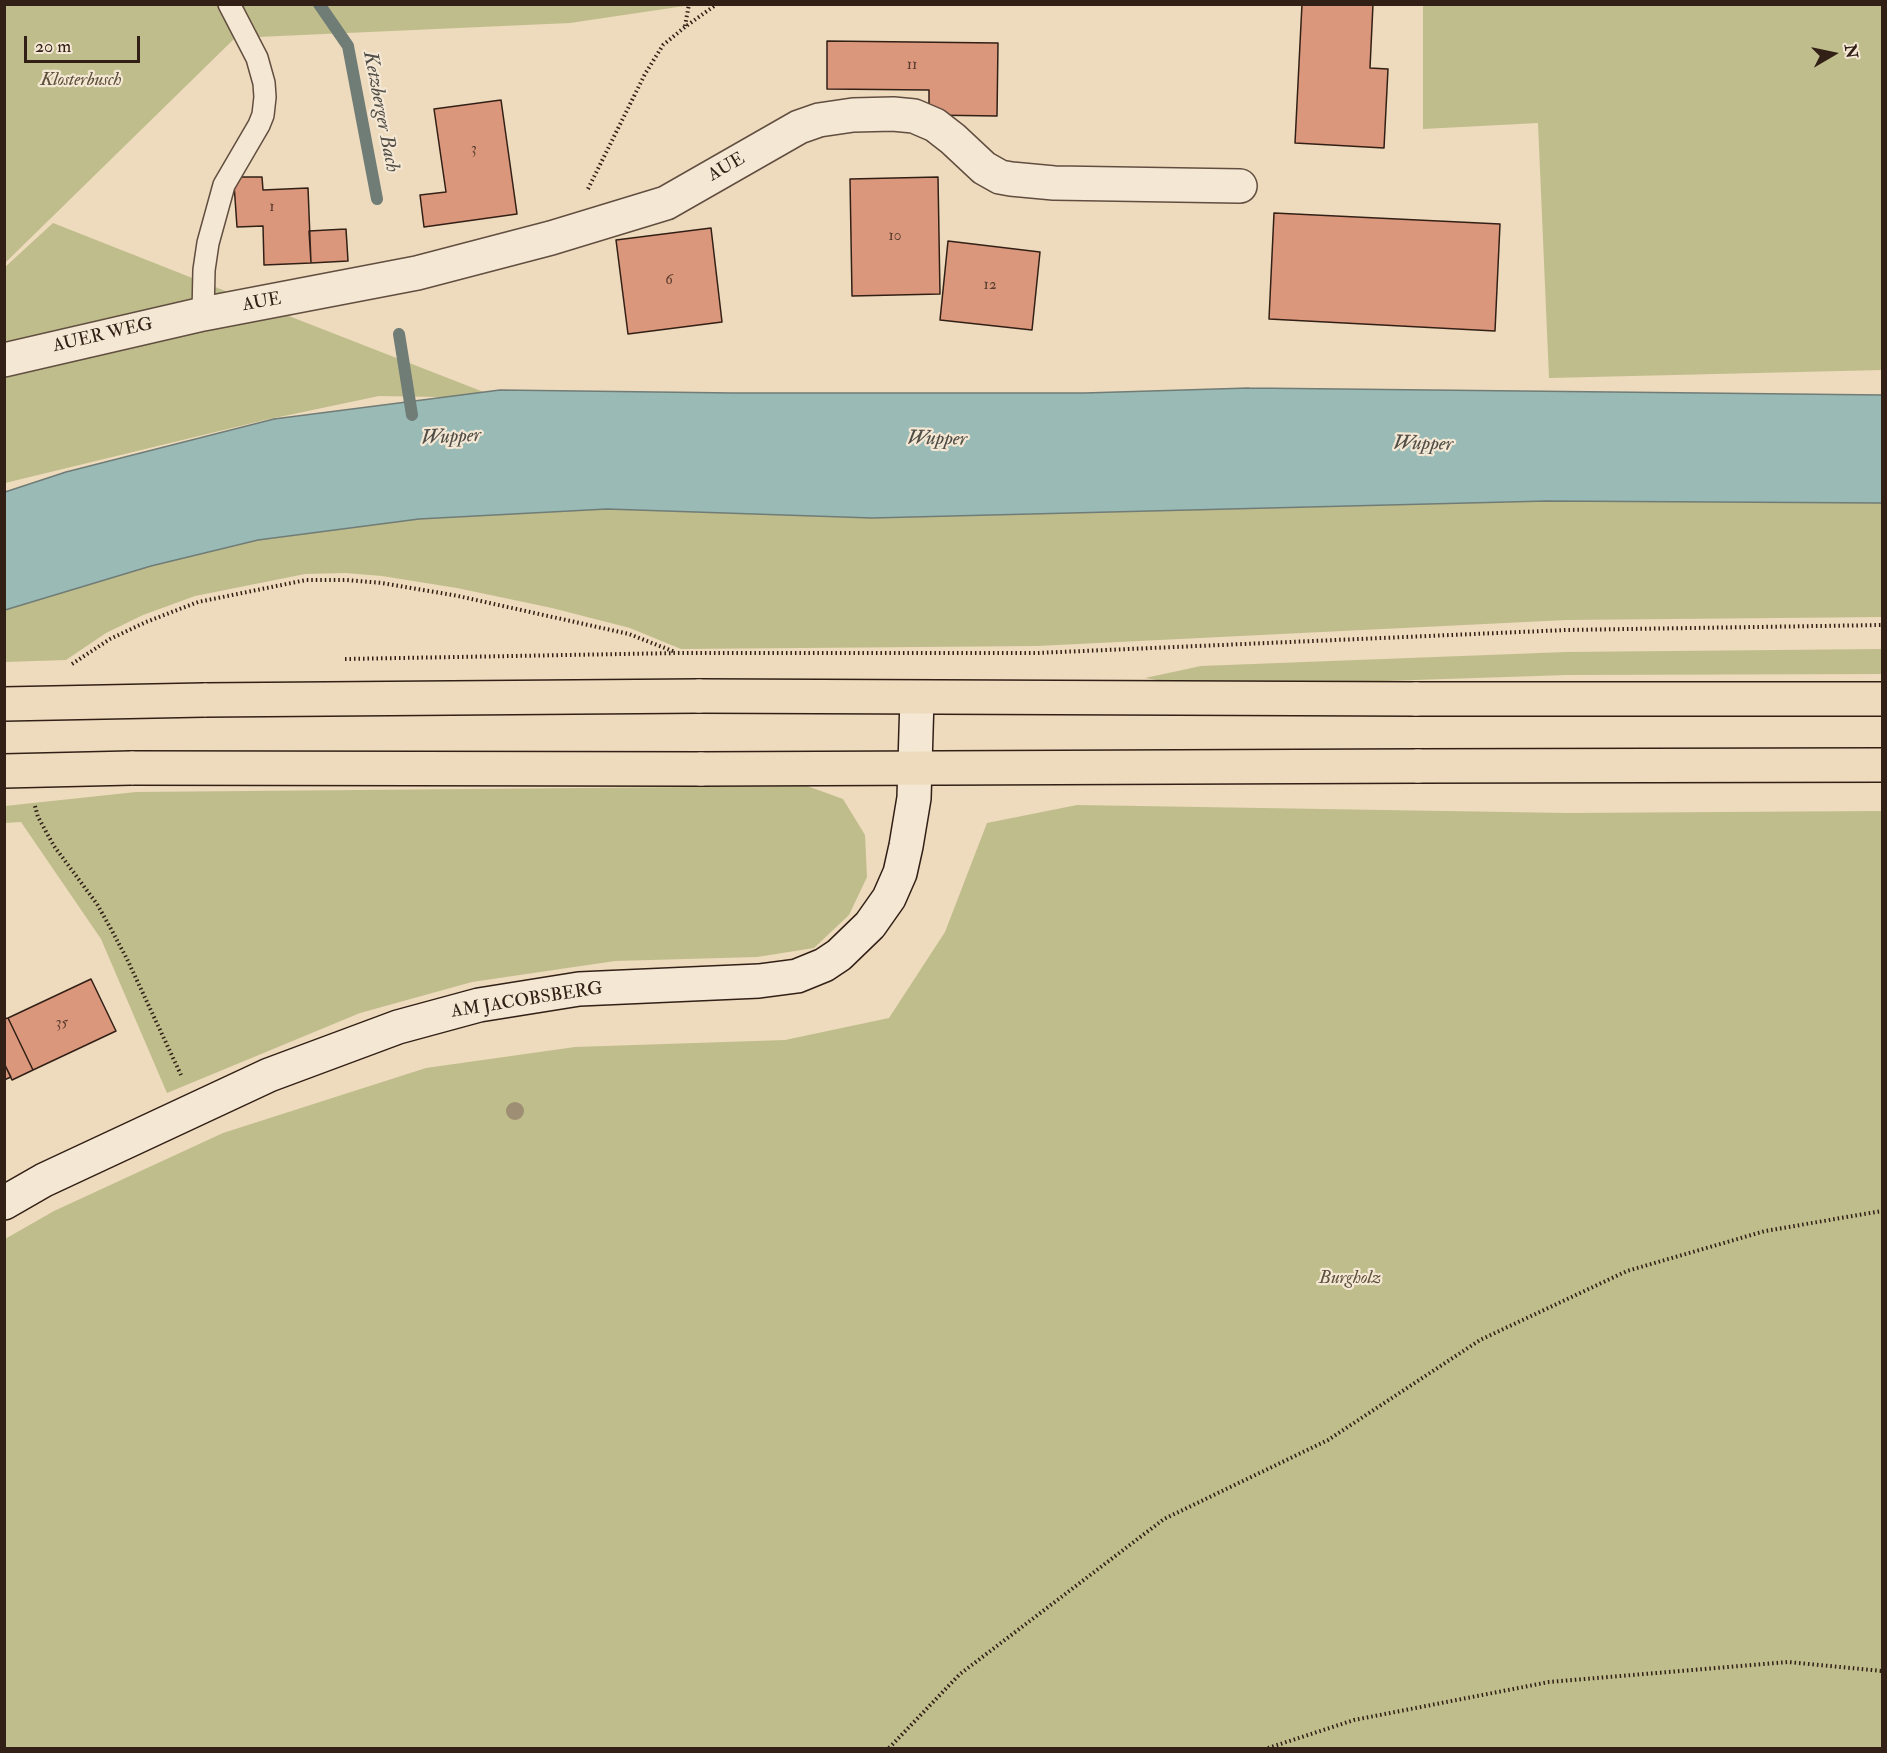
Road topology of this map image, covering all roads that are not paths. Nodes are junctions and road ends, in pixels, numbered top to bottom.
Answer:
1 (229, 4) edge
2 (1240, 186) dead end
3 (202, 314) junction
4 (4, 360) edge
5 (917, 698) junction
6 (1882, 699) edge
7 (4, 704) edge
8 (1882, 765) edge
9 (916, 770) junction
10 (4, 771) edge
11 (4, 1203) edge

1 - 3 lane
2 - 3 street, AUE
3 - 4 street, AUER WEG
5 - 6 main road
5 - 7 main road, bridge
5 - 9 street, AM JACOBSBERG
8 - 9 main road
9 - 10 main road, bridge
9 - 11 street, AM JACOBSBERG

